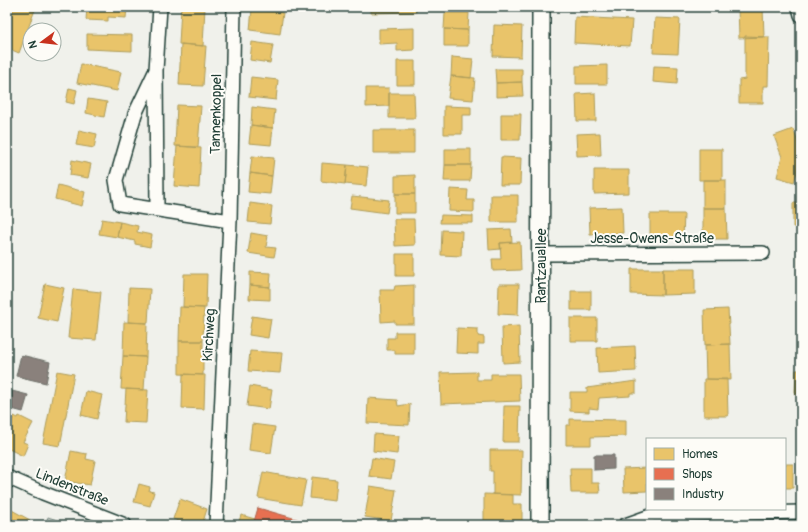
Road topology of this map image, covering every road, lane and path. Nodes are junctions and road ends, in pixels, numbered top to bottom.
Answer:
1 (160, 7) edge
2 (234, 7) edge
3 (541, 7) edge
4 (799, 7) edge
5 (801, 15) edge
6 (156, 70) junction
7 (157, 208) junction
8 (230, 221) junction
9 (763, 253) dead end
10 (541, 254) junction
11 (7, 477) edge
12 (801, 512) edge
13 (125, 525) edge
14 (216, 525) edge
15 (540, 525) edge
16 (625, 525) edge

1 - 6 street
2 - 8 street, Tannenkoppel
3 - 10 main road, Rantzauallee
4 - 5 street
6 - 7 street
6 - 7 street
7 - 8 street
8 - 14 street, Kirchweg
9 - 10 street, Jesse-Owens-Straße
10 - 15 main road, Rantzauallee
11 - 13 street, Lindenstraße
12 - 16 street

